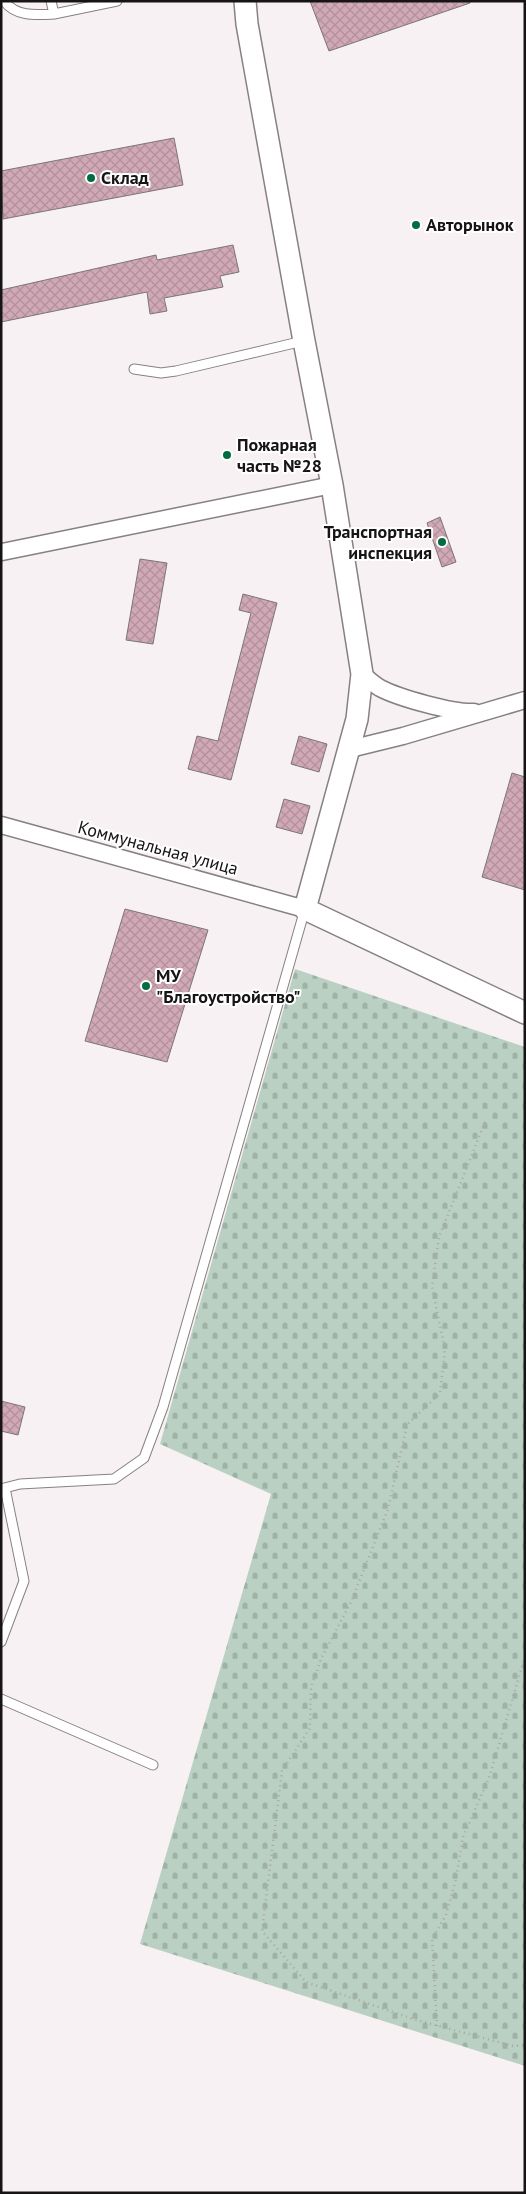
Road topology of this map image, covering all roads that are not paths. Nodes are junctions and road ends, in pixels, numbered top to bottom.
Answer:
1 (4, 1) edge
2 (51, 1) edge
3 (117, 1) edge
4 (245, 1) edge
5 (54, 14) junction
6 (304, 341) junction
7 (134, 369) dead end
8 (332, 485) junction
9 (2, 552) edge
10 (362, 674) junction
11 (525, 700) edge
12 (491, 711) junction
13 (350, 749) junction
14 (1, 825) edge
15 (305, 908) junction
16 (525, 1013) edge
17 (3, 1489) edge
18 (1, 1642) edge
19 (1, 1699) edge
20 (153, 1765) dead end

1 - 5 lane
2 - 5 lane
3 - 5 lane
4 - 6 street
6 - 7 lane
6 - 8 street
8 - 9 street
8 - 10 street
10 - 12 street
10 - 13 street
11 - 12 street
12 - 13 street
13 - 15 street
14 - 15 street, Коммунальная улица
15 - 16 street
15 - 17 lane
17 - 18 lane
19 - 20 lane

